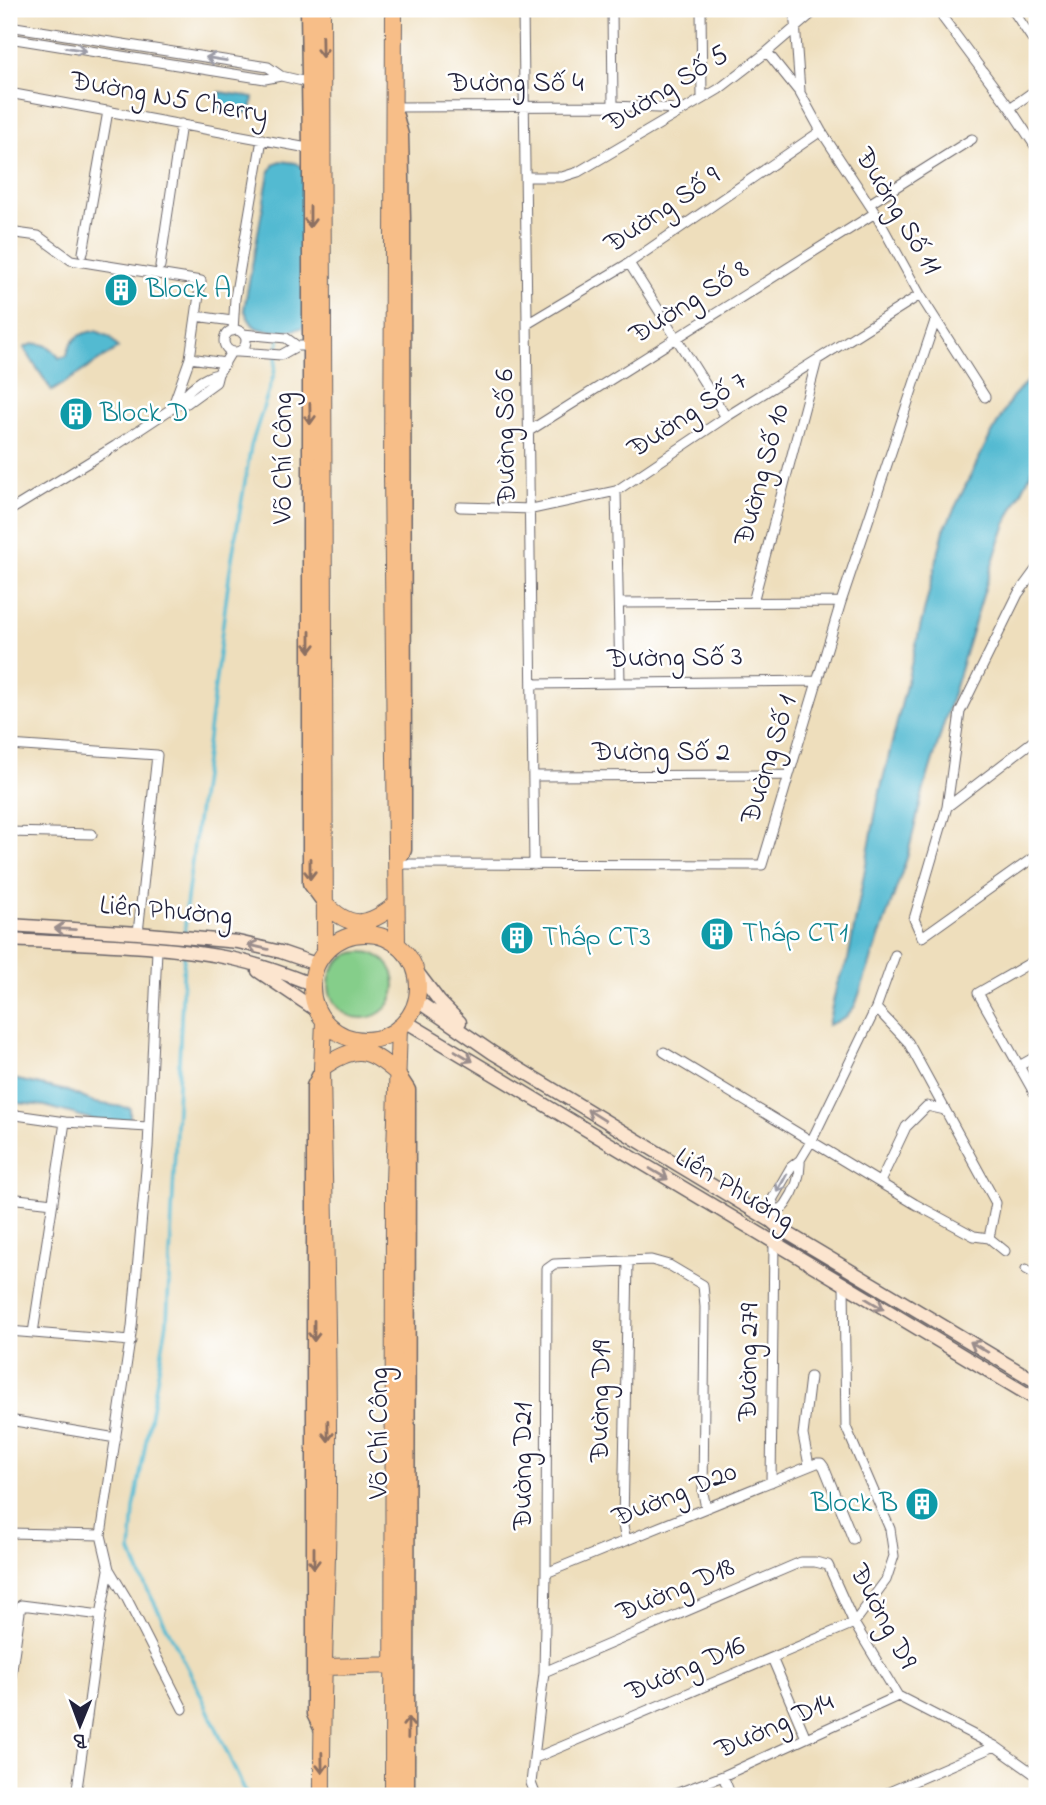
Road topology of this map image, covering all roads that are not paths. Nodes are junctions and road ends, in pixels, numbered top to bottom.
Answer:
1 (308, 9) edge
2 (321, 9) edge
3 (395, 9) edge
4 (523, 9) edge
5 (612, 9) edge
6 (701, 9) edge
7 (794, 9) edge
8 (817, 9) edge
9 (943, 9) edge
10 (1012, 9) edge
11 (9, 26) edge
12 (794, 29) junction
13 (9, 38) edge
14 (131, 45) junction
15 (1037, 46) edge
16 (767, 52) junction
17 (129, 57) junction
18 (281, 76) junction
19 (315, 83) junction
20 (1037, 89) edge
21 (9, 93) edge
22 (800, 93) junction
23 (702, 99) junction
24 (613, 106) junction
25 (392, 107) junction
26 (525, 107) junction
27 (1010, 108) junction
28 (682, 109) junction
29 (108, 111) junction
30 (181, 124) junction
31 (821, 131) junction
32 (262, 139) junction
33 (972, 139) dead end
34 (316, 149) junction
35 (1037, 149) edge
36 (526, 177) junction
37 (869, 204) junction
38 (875, 213) junction
39 (9, 232) edge
40 (83, 253) dead end
41 (629, 263) junction
42 (160, 266) dead end
43 (920, 295) junction
44 (196, 316) junction
45 (935, 321) junction
46 (527, 324) junction
47 (232, 326) junction
48 (243, 334) junction
49 (677, 339) junction
50 (307, 346) junction
51 (234, 352) junction
52 (190, 358) junction
53 (817, 360) junction
54 (225, 363) junction
55 (985, 397) dead end
56 (176, 406) junction
57 (726, 417) junction
58 (529, 431) junction
59 (616, 491) junction
60 (460, 508) dead end
61 (532, 509) junction
62 (9, 511) edge
63 (9, 521) edge
64 (1037, 568) edge
65 (841, 602) junction
66 (619, 603) junction
67 (753, 603) junction
68 (818, 681) junction
69 (620, 682) junction
70 (532, 684) junction
71 (1037, 738) edge
72 (9, 745) edge
73 (789, 775) junction
74 (534, 776) junction
75 (947, 807) junction
76 (9, 832) edge
77 (92, 834) dead end
78 (1037, 855) edge
79 (396, 864) junction
80 (534, 865) junction
81 (324, 902) junction
82 (396, 904) junction
83 (9, 925) edge
84 (138, 933) junction
85 (397, 938) junction
86 (9, 940) edge
87 (157, 950) junction
88 (322, 950) junction
89 (895, 955) dead end
90 (1037, 959) edge
91 (236, 960) junction
92 (415, 969) junction
93 (311, 984) junction
94 (416, 1000) junction
95 (876, 1008) junction
96 (321, 1022) junction
97 (401, 1029) junction
98 (664, 1052) dead end
99 (493, 1053) junction
100 (1037, 1056) edge
101 (1019, 1066) junction
102 (322, 1069) junction
103 (397, 1073) junction
104 (1037, 1098) edge
105 (945, 1110) junction
106 (9, 1114) edge
107 (65, 1122) junction
108 (148, 1127) junction
109 (812, 1140) junction
110 (880, 1182) junction
111 (9, 1198) edge
112 (53, 1203) junction
113 (773, 1216) junction
114 (762, 1236) junction
115 (989, 1238) junction
116 (774, 1243) junction
117 (1005, 1251) dead end
118 (628, 1261) junction
119 (1026, 1269) dead end
120 (1037, 1275) edge
121 (844, 1286) junction
122 (9, 1331) edge
123 (33, 1333) junction
124 (131, 1341) junction
125 (810, 1377) dead end
126 (1037, 1381) edge
127 (1037, 1400) edge
128 (9, 1420) edge
129 (116, 1438) junction
130 (809, 1465) junction
131 (771, 1482) junction
132 (706, 1508) junction
133 (9, 1533) edge
134 (101, 1535) junction
135 (853, 1539) dead end
136 (626, 1541) junction
137 (828, 1565) joint
138 (109, 1569) junction
139 (546, 1573) junction
140 (101, 1615) junction
141 (855, 1623) junction
142 (772, 1658) junction
143 (394, 1665) junction
144 (326, 1667) junction
145 (544, 1672) junction
146 (9, 1691) edge
147 (898, 1696) junction
148 (183, 1709) dead end
149 (322, 1730) junction
150 (806, 1738) junction
151 (995, 1746) junction
152 (535, 1758) junction
153 (723, 1776) junction
154 (1037, 1776) edge
155 (76, 1796) edge
156 (323, 1796) edge
157 (393, 1796) edge
158 (407, 1796) edge
159 (536, 1796) edge
160 (670, 1796) edge
161 (731, 1796) edge
162 (880, 1796) edge

1 - 19 main road, Võ Chí Công
2 -> 19 highway, Võ Chí Công
3 - 25 highway
4 - 26 street, Đường Số 6
5 - 24 street
6 - 23 street
7 - 12 street
8 - 12 street, Đường Số 5
9 - 27 street
10 - 15 street
11 - 14 street
12 - 16 street, Đường Số 5
12 - 22 street
13 -> 17 street
14 - 17 street
18 -> 14 street
16 - 22 street, Đường Số 11
16 - 23 street, Đường Số 5
17 - 18 street
18 - 19 street
19 - 34 highway, Võ Chí Công
20 - 27 street
21 - 29 street, Đường N5 Cherry
22 - 31 street, Đường Số 11
23 - 28 street, Đường Số 5
24 - 26 street, Đường Số 4
24 - 28 street, Đường Số 4
25 - 26 street, Đường Số 4
25 - 79 highway
26 - 36 street, Đường Số 6
27 - 35 street
28 - 36 street, Đường Số 5
29 - 30 street, Đường N5 Cherry
29 - 40 street
30 - 32 street, Đường N5 Cherry
30 - 42 street
31 - 37 street, Đường Số 11
31 - 41 street, Đường Số 9
32 - 34 street, Đường N5 Cherry
32 - 47 street
33 - 37 street
34 -> 50 highway, Võ Chí Công
36 - 46 street, Đường Số 6
37 - 38 street, Đường Số 11
38 - 43 street, Đường Số 11
38 - 49 street, Đường Số 8
39 - 44 street
41 - 46 street, Đường Số 9
41 - 49 street
43 - 45 street, Đường Số 11
43 - 53 street, Đường Số 7
44 - 47 street
44 - 52 street
45 - 55 street, Đường Số 11
45 - 65 street, Đường Số 1
46 - 58 street, Đường Số 6
47 - 48 street
47 - 51 street
48 - 50 street
48 - 51 street
49 - 57 street
49 - 58 street, Đường Số 8
50 - 51 street
50 -> 81 highway, Võ Chí Công
51 - 54 street
52 - 54 street
52 - 56 street
53 - 57 street, Đường Số 7
53 - 67 street, Đường Số 10
54 - 56 street
56 - 62 street
57 - 59 street, Đường Số 7
58 - 61 street, Đường Số 6
59 - 61 street, Đường Số 7
59 - 66 street
60 - 61 street, Đường Số 7
61 - 70 street, Đường Số 6
62 - 63 street
64 - 75 street
65 - 67 street
65 - 68 street, Đường Số 1
66 - 67 street
66 - 69 street
68 - 69 street, Đường Số 3
68 - 73 street, Đường Số 1
69 - 70 street, Đường Số 3
70 - 74 street, Đường Số 6
71 - 75 street
72 - 84 street
73 - 74 street, Đường Số 2
73 - 80 street, Đường Số 1
74 - 80 street, Đường Số 6
75 - 78 street
76 - 77 street
79 - 80 street, Đường Số 1
79 - 82 highway
81 - 82 highway
81 - 88 highway, Võ Chí Công
82 - 85 highway
84 -> 83 street, Liên Phường
88 -> 84 street, Liên Phường
85 - 88 highway
85 - 92 highway
86 - 87 street, Liên Phường
87 - 91 street, Liên Phường
87 - 108 street
88 - 93 highway
89 - 95 street
90 - 101 street
91 - 93 street, Liên Phường
91 - 96 street
92 - 94 highway
92 - 99 street
93 - 96 highway
94 - 97 highway
94 - 99 street, Liên Phường
95 - 105 street
95 - 109 street
96 - 97 highway
96 - 102 highway, Võ Chí Công
97 - 103 highway, Võ Chí Công
97 -> 114 street, Liên Phường
98 - 109 street
113 -> 99 street, Liên Phường
100 - 101 street
101 - 104 street
102 - 103 highway
102 -> 144 highway, Võ Chí Công
102 -> 149 main road, Võ Chí Công
103 - 143 highway, Võ Chí Công
158 -> 103 main road, Võ Chí Công
105 - 110 street
105 - 115 street
106 - 107 street
107 - 108 street
107 - 112 street
108 - 124 street
109 - 110 street
109 - 113 street
110 - 115 street
111 - 112 street
112 - 123 street
113 - 114 street
126 -> 113 street, Liên Phường
114 - 116 street, Liên Phường
115 - 117 street
116 - 121 street, Liên Phường
116 - 131 street, Đường 279
118 - 132 street
118 - 136 street, Đường D19
118 - 139 street, Đường D21
119 - 120 street
121 -> 127 street, Liên Phường
121 - 141 street
122 - 123 street
123 - 124 street
124 - 129 street
125 - 130 street
128 - 129 street
129 - 134 street
130 - 131 street, Đường D20
130 - 135 street, Đường D20
131 - 132 street, Đường D20
132 - 136 street, Đường D20
133 - 134 street
134 - 138 street
136 - 139 street, Đường D20
137 - 141 street, Đường D9
137 - 145 street, Đường D18
138 - 140 street
138 - 148 street
139 - 145 street, Đường D21
140 - 146 street
140 - 155 street
141 - 142 street, Đường D16
141 - 147 street, Đường D9
142 - 150 street
142 - 152 street, Đường D16
143 - 144 highway
143 - 157 highway, Võ Chí Công
144 - 149 highway, Võ Chí Công
145 - 152 street, Đường D21
147 - 150 street, Đường D14
147 - 151 street, Đường D9
149 -> 156 highway, Võ Chí Công
150 - 153 street, Đường D14
151 - 154 street, Đường D9
151 - 162 street
152 - 159 street, Đường D21
153 - 160 street, Đường D14
153 - 161 street

